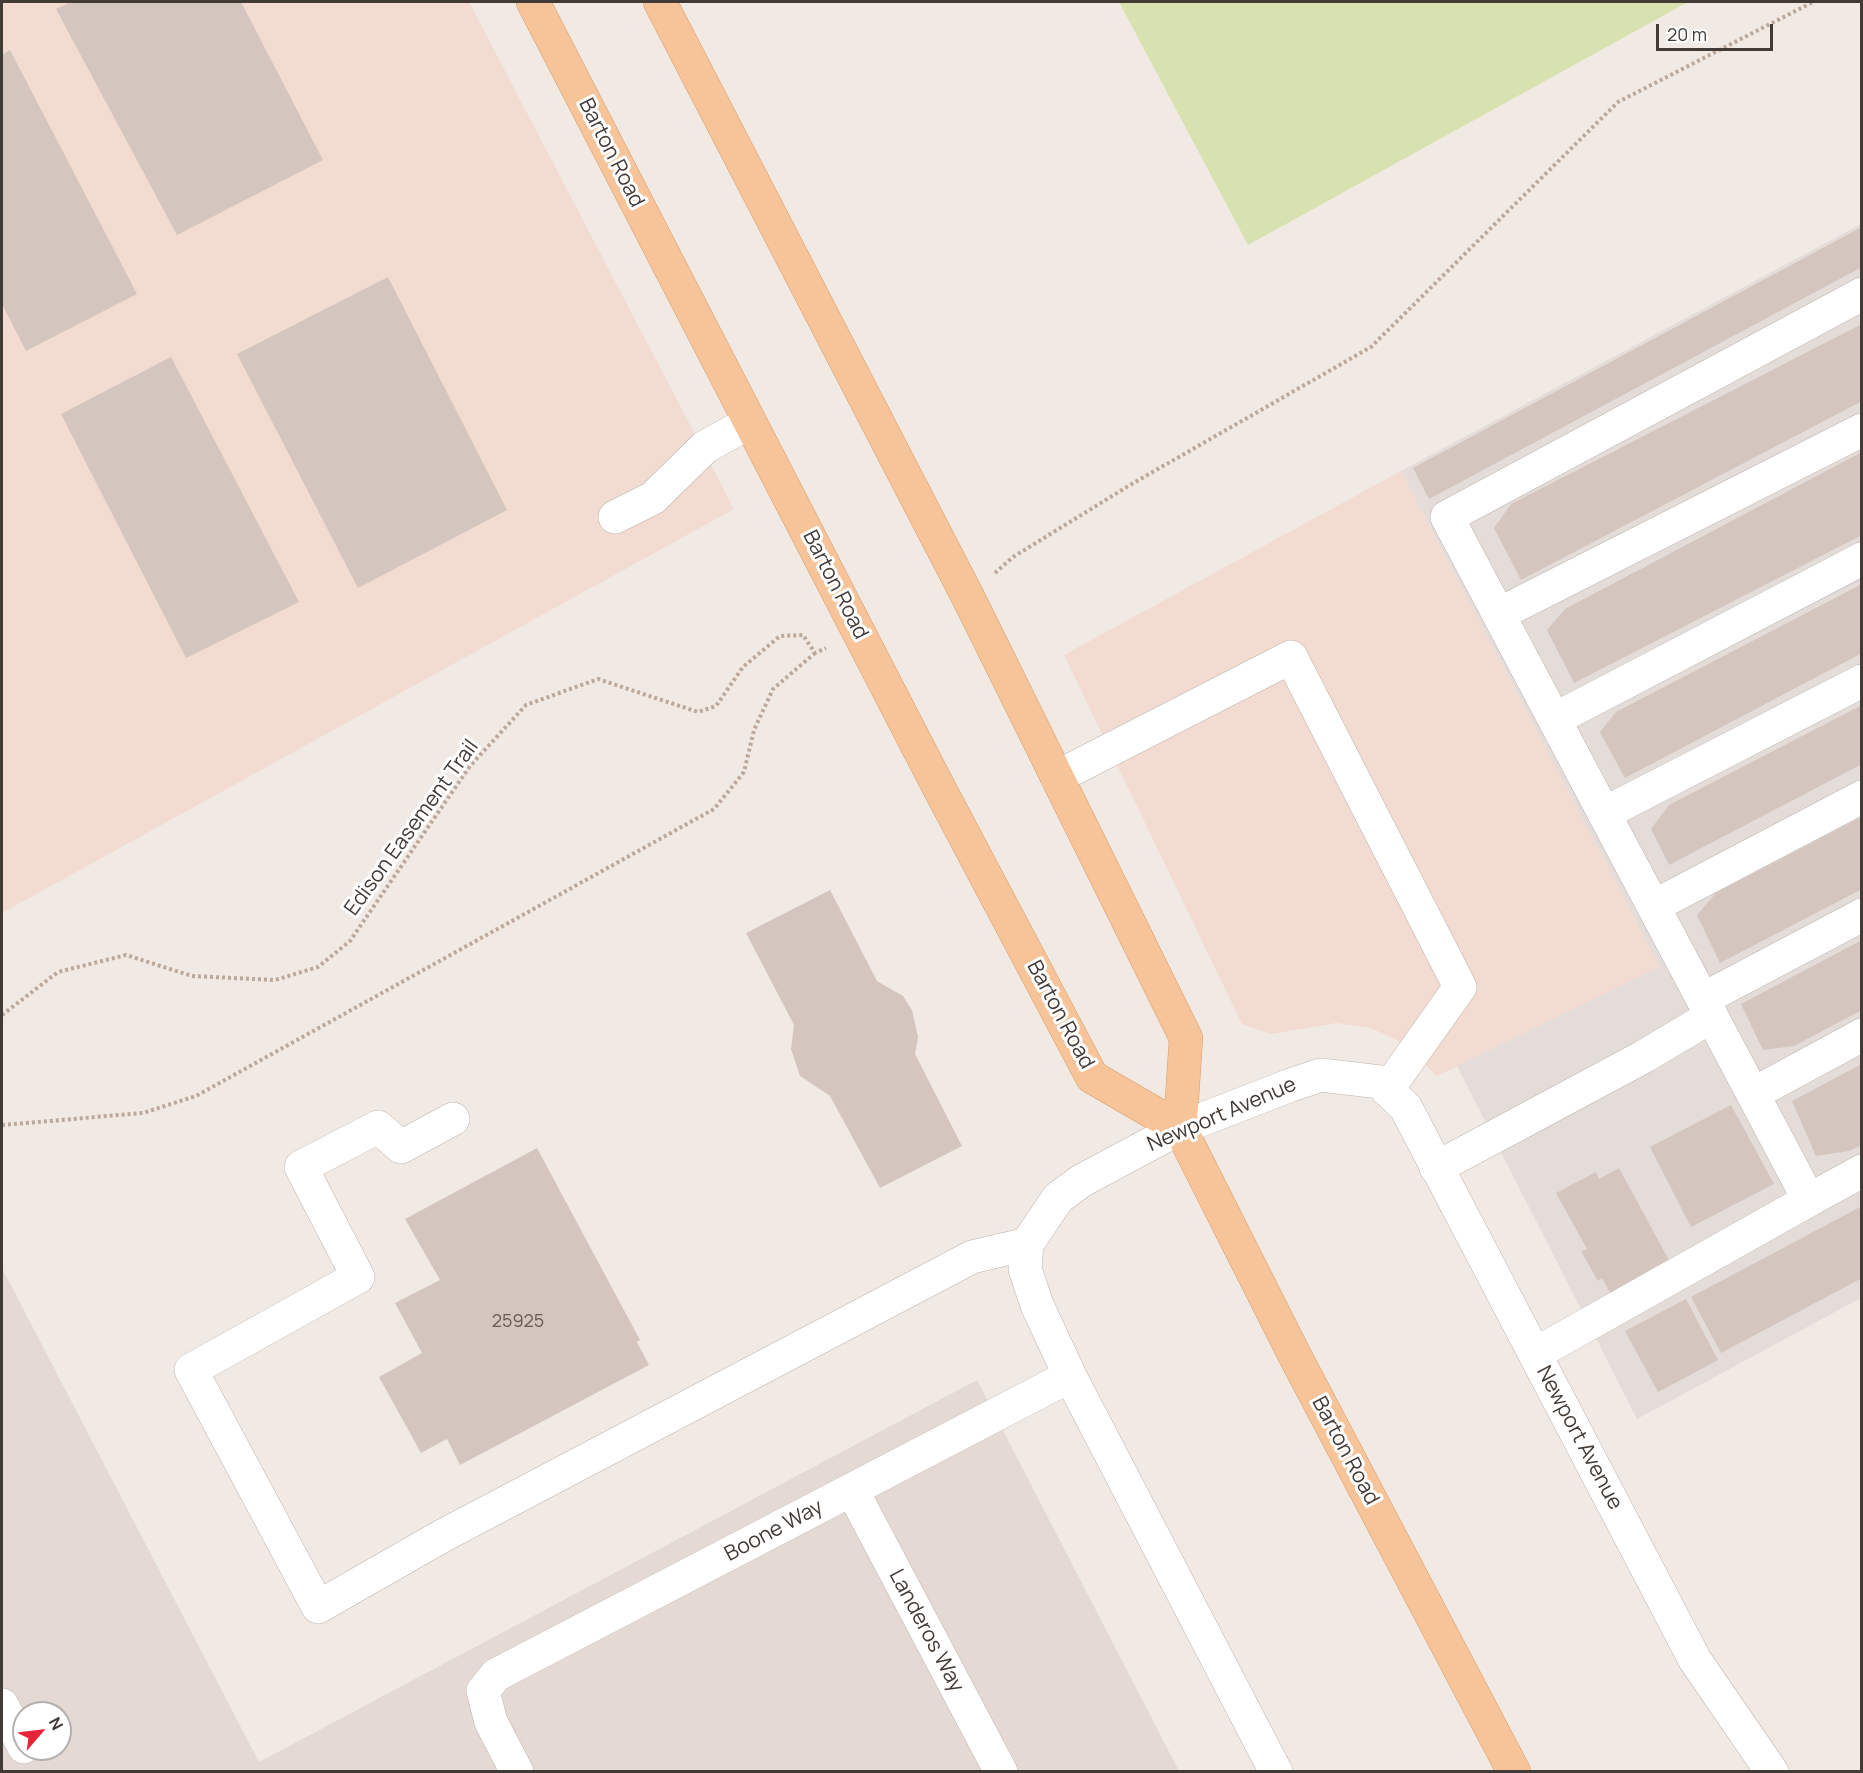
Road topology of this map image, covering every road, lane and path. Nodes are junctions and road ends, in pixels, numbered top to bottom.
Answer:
1 (533, 2) edge
2 (660, 2) edge
3 (1813, 2) edge
4 (1862, 294) edge
5 (750, 422) junction
6 (1862, 430) edge
7 (615, 517) dead end
8 (1862, 560) edge
9 (969, 599) junction
10 (1499, 614) junction
11 (859, 632) junction
12 (815, 653) junction
13 (1862, 681) edge
14 (1555, 719) junction
15 (1057, 777) junction
16 (1862, 797) edge
17 (1605, 813) junction
18 (1654, 906) junction
19 (1862, 915) edge
20 (1708, 1008) junction
21 (2, 1015) edge
22 (1862, 1035) edge
23 (1388, 1090) junction
24 (1753, 1094) junction
25 (453, 1119) dead end
26 (2, 1125) edge
27 (1180, 1128) junction
28 (1436, 1168) junction
29 (1862, 1171) edge
30 (1809, 1200) junction
31 (1027, 1244) junction
32 (1535, 1354) junction
33 (1070, 1376) junction
34 (852, 1491) junction
35 (2, 1705) edge
36 (12, 1725) edge
37 (517, 1772) edge
38 (1000, 1772) edge
39 (1276, 1772) edge
40 (1514, 1772) edge
41 (1772, 1772) edge

1 - 5 main road, Barton Road
2 - 9 main road
3 - 9 path
4 - 10 street
5 - 7 street
5 - 11 main road, Barton Road
6 - 10 street
8 - 14 street
9 - 15 main road
10 - 14 street
11 - 12 path
11 - 27 main road, Barton Road
12 - 21 path, Edison Easement Trail
12 - 26 path
13 - 17 street
14 - 17 street
15 - 23 street
15 - 27 main road
16 - 18 street
17 - 18 street
18 - 20 street
19 - 20 street
20 - 24 street
20 - 28 street
22 - 24 street
23 - 27 street, Newport Avenue
23 - 28 street, Newport Avenue
24 - 30 street
25 - 31 street
27 - 31 street, Newport Avenue
27 - 40 main road, Barton Road
28 - 32 street, Newport Avenue
29 - 30 street
30 - 32 street
31 - 33 street
32 - 41 street, Newport Avenue
33 - 34 street, Boone Way
33 - 39 street
34 - 37 street, Boone Way
34 - 38 street, Landeros Way
35 - 36 street

